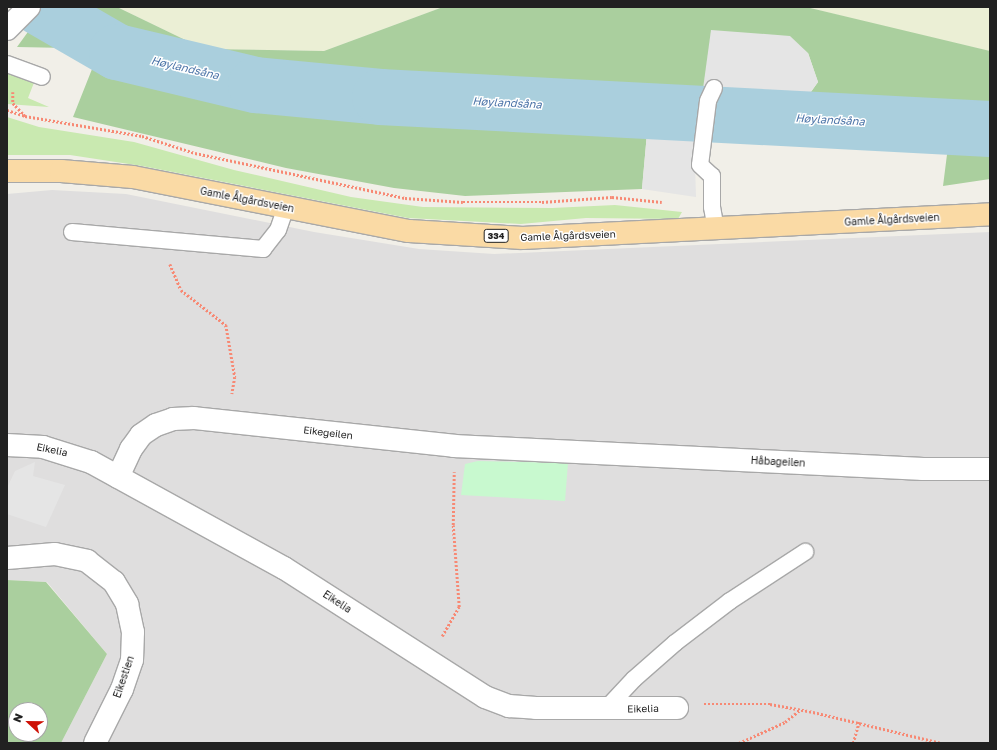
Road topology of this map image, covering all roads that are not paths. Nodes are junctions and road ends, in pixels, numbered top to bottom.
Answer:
1 (7, 64) edge
2 (42, 77) dead end
3 (711, 94) dead end
4 (7, 171) edge
5 (286, 207) junction
6 (990, 214) edge
7 (716, 230) junction
8 (72, 232) dead end
9 (7, 446) edge
10 (566, 452) joint
11 (990, 470) edge
12 (118, 477) junction
13 (805, 552) dead end
14 (7, 558) edge
15 (677, 708) road end
16 (605, 710) junction
17 (95, 743) edge

1 - 2 lane
3 - 7 lane
4 - 5 main road, Gamle Ålgårdsveien / 334
5 - 7 main road, Gamle Ålgårdsveien / 334
5 - 8 lane
6 - 7 main road, Gamle Ålgårdsveien / 334
9 - 12 street, Eikelia
10 - 11 street, Håbageilen
10 - 12 street, Eikegeilen
12 - 16 street, Eikelia
13 - 16 lane
14 - 17 street, Eikestien
15 - 16 street, Eikelia

